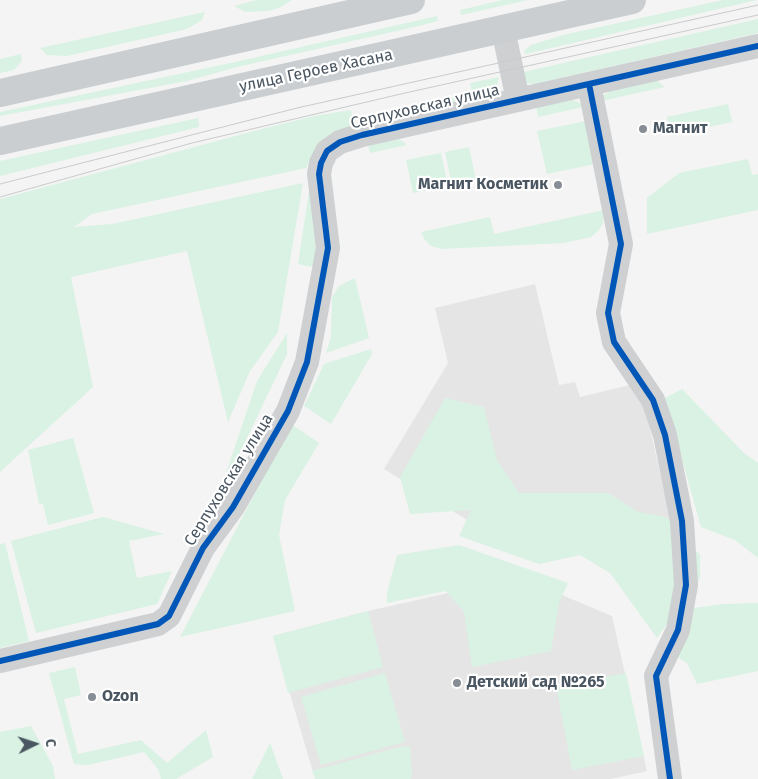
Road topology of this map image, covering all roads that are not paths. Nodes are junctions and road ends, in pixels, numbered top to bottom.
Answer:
1 (410, 0) edge
2 (632, 0) edge
3 (503, 29) junction
4 (758, 46) edge
5 (589, 84) junction
6 (0, 93) edge
7 (518, 100) junction
8 (0, 141) edge
9 (0, 661) edge
10 (670, 779) edge

1 - 6 main road
2 - 3 main road, улица Героев Хасана
3 - 7 street
3 - 8 main road, улица Героев Хасана
4 - 5 street, Серпуховская улица
5 - 7 street, Серпуховская улица
5 - 10 street
7 - 9 street, Серпуховская улица

